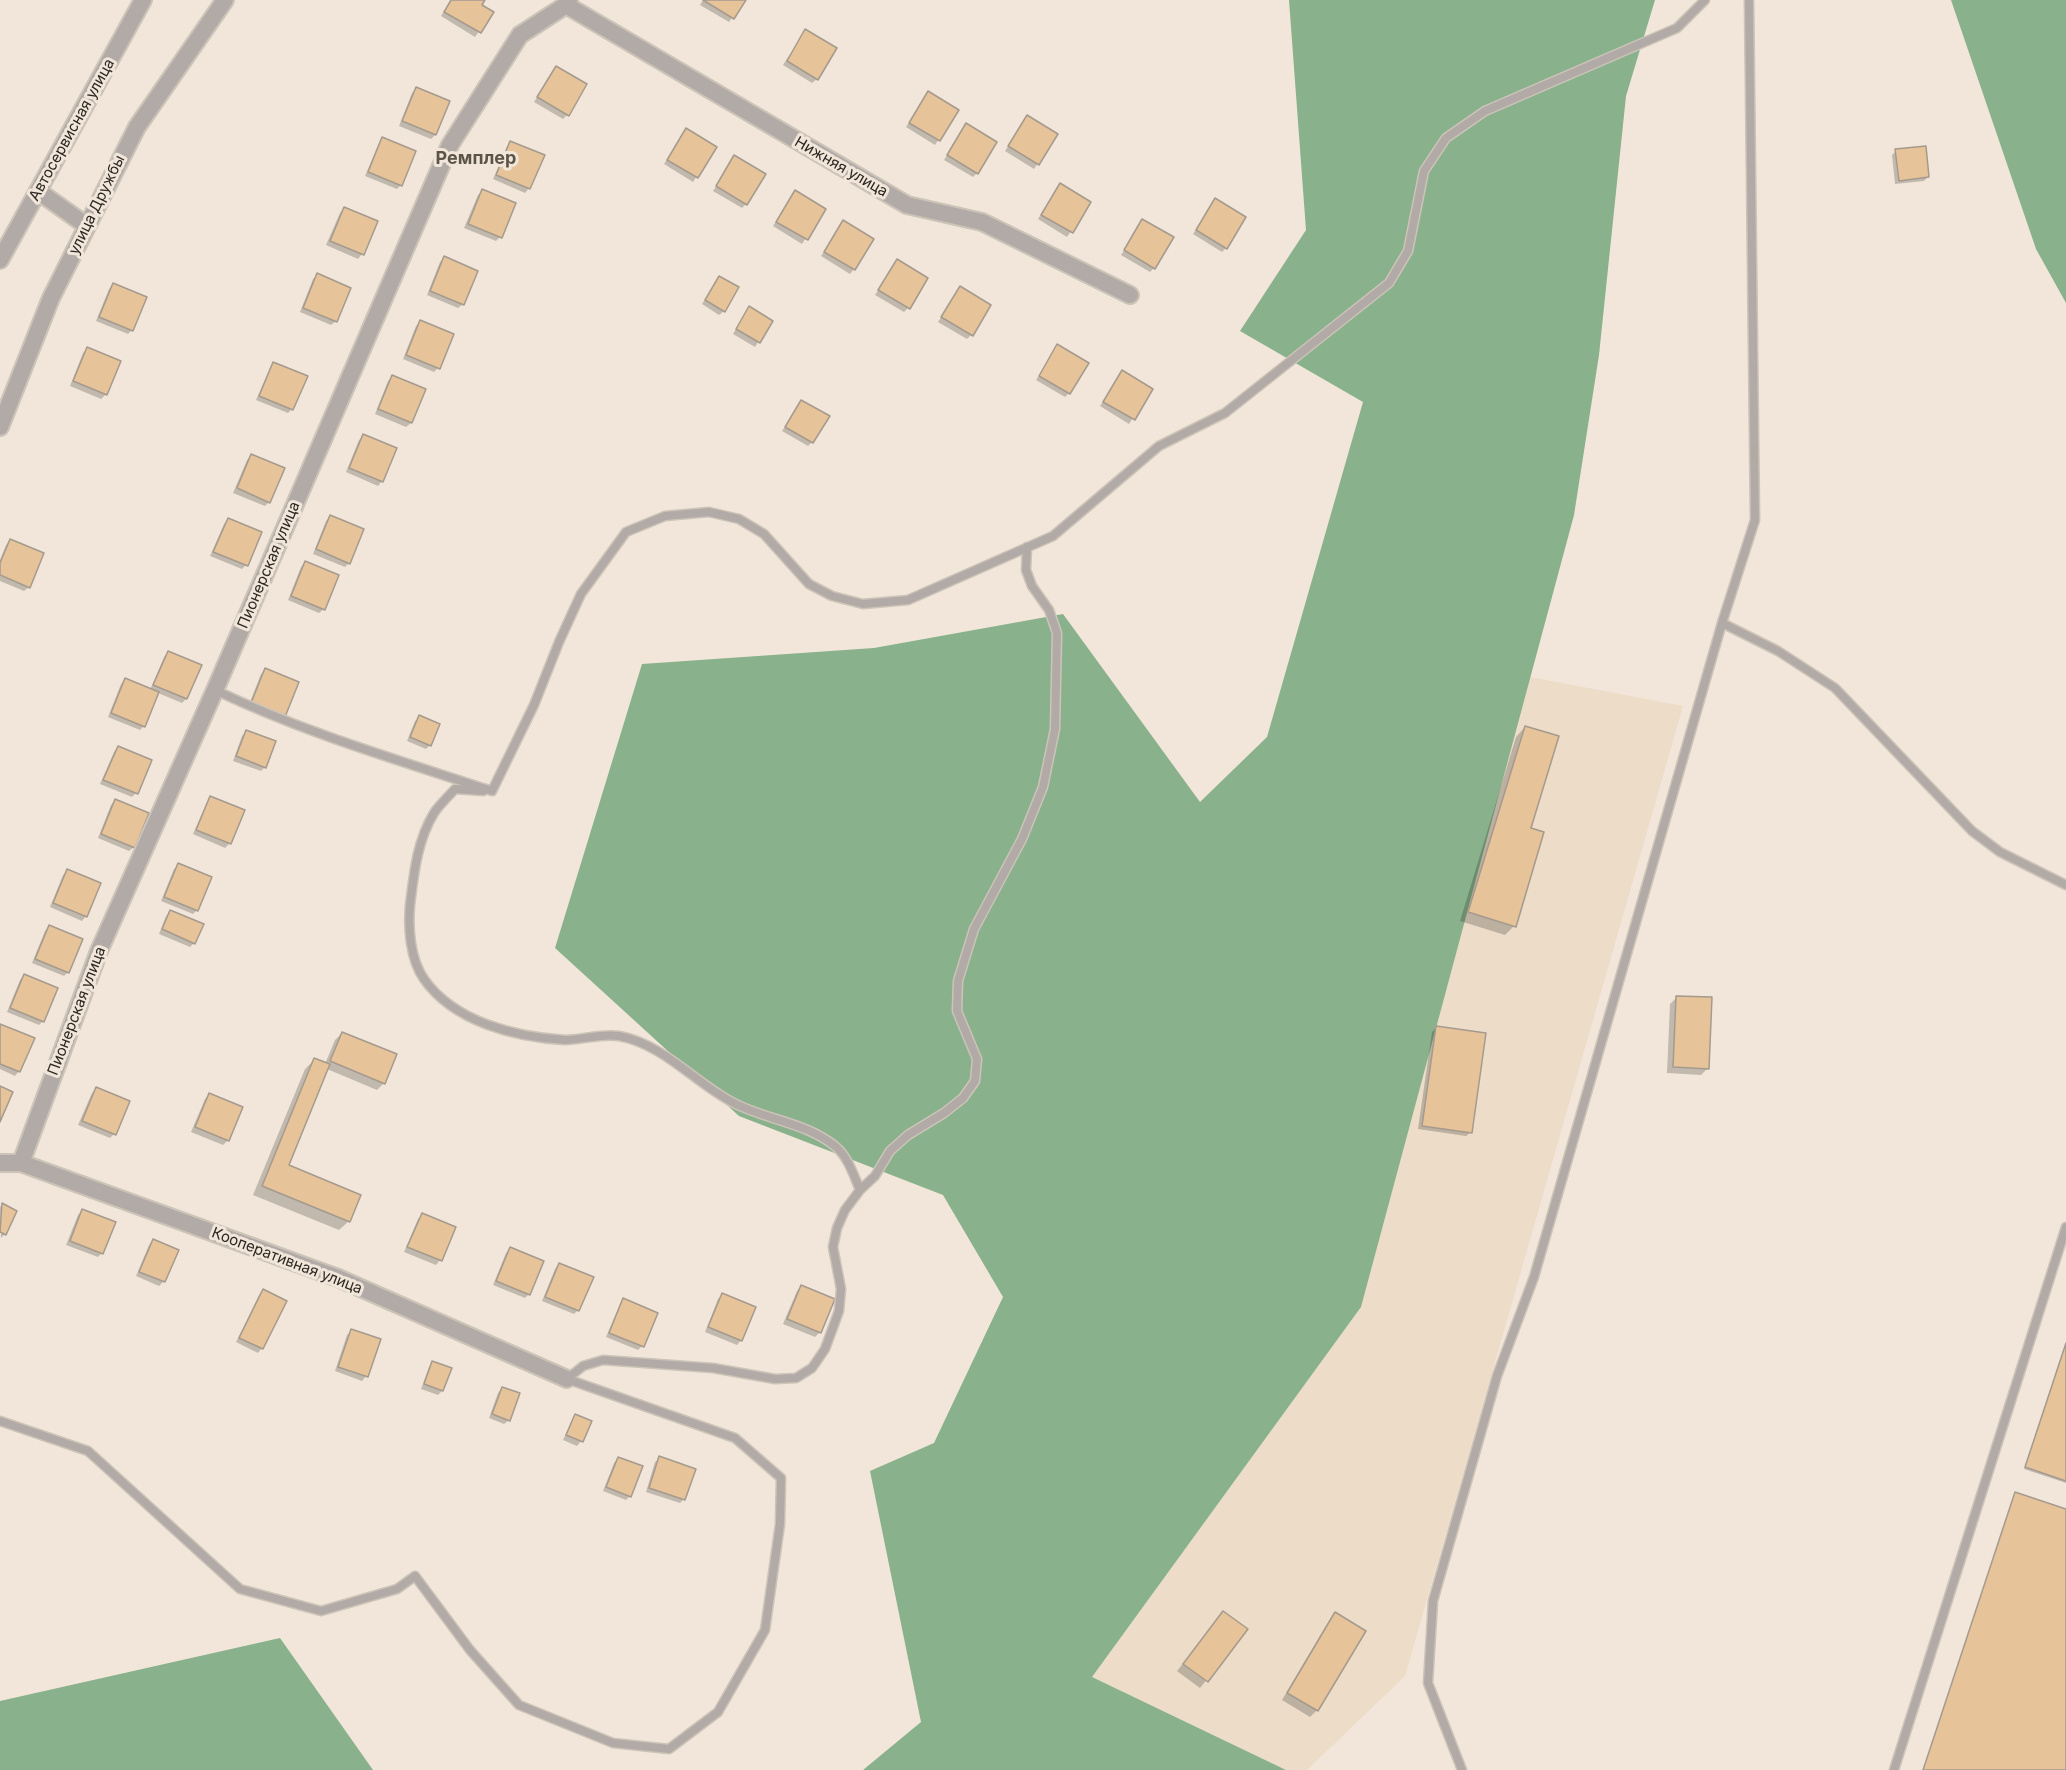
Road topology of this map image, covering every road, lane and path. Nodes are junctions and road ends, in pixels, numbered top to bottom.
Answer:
1 (143, 0) edge
2 (225, 0) edge
3 (1705, 0) edge
4 (1749, 0) edge
5 (568, 2) edge
6 (38, 191) junction
7 (87, 226) junction
8 (0, 260) edge
9 (1130, 295) dead end
10 (0, 427) edge
11 (1027, 548) junction
12 (1722, 622) junction
13 (215, 690) junction
14 (492, 791) junction
15 (2066, 885) edge
16 (0, 1163) edge
17 (21, 1163) junction
18 (860, 1190) junction
19 (2066, 1227) edge
20 (567, 1379) junction
21 (0, 1421) edge
22 (1462, 1770) edge
23 (1894, 1770) edge

1 - 6 street, Автосервисная улица
2 - 7 street, улица Дружбы
3 - 11 lane
4 - 12 lane
5 - 9 street, Нижняя улица
5 - 13 street, Пионерская улица
6 - 7 street
6 - 8 street, Автосервисная улица
7 - 10 street, улица Дружбы
11 - 14 lane
11 - 18 lane
12 - 15 lane
12 - 22 lane
13 - 14 lane
13 - 17 street, Пионерская улица
14 - 18 lane
16 - 17 street, Кооперативная улица
17 - 20 street, Кооперативная улица
18 - 20 lane
19 - 23 lane
20 - 21 lane

